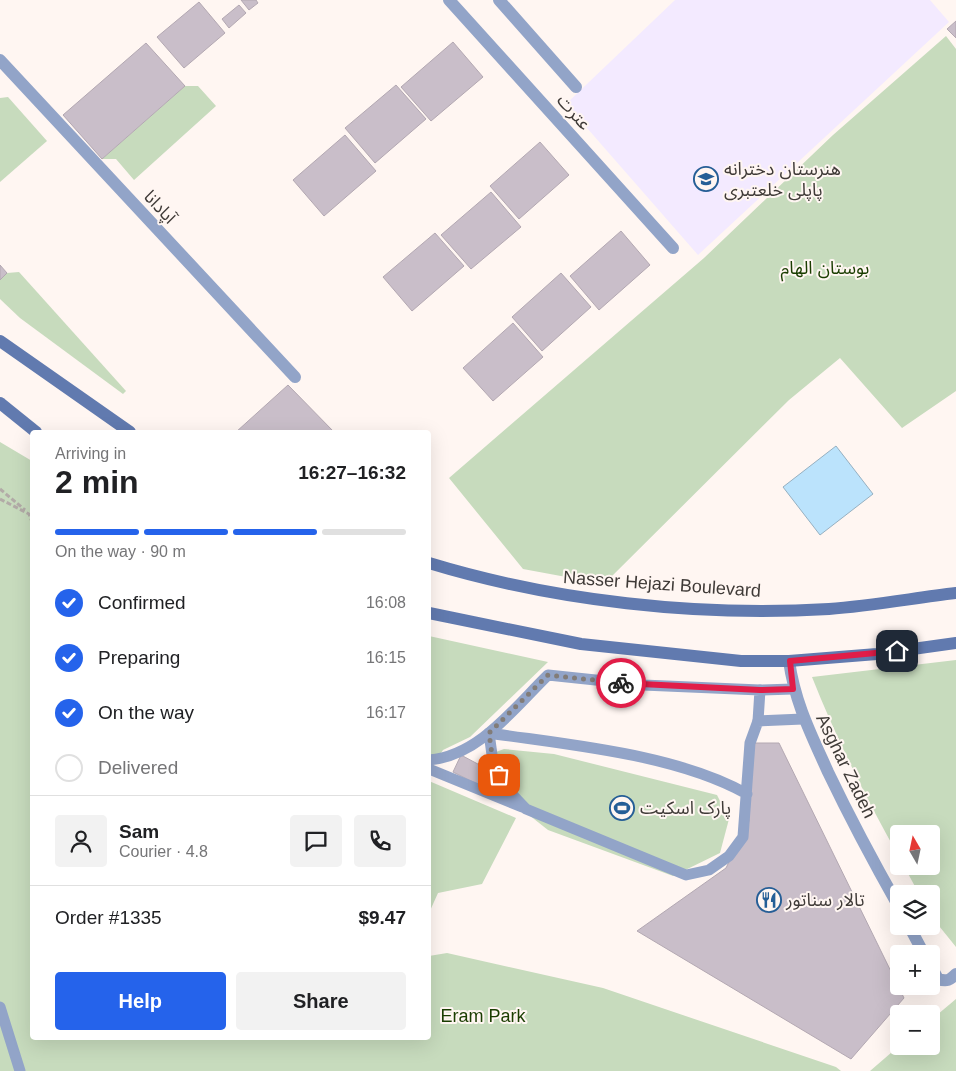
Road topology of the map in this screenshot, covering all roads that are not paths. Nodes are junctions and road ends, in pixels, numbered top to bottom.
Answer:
1 (449, 0) edge
2 (499, 0) edge
3 (0, 60) edge
4 (576, 87) dead end
5 (673, 248) dead end
6 (0, 341) edge
7 (295, 377) dead end
8 (0, 403) edge
9 (34, 430) edge
10 (127, 430) edge
11 (431, 565) edge
12 (956, 593) edge
13 (431, 613) edge
14 (956, 643) edge
15 (790, 661) junction
16 (793, 689) junction
17 (760, 690) junction
18 (803, 719) junction
19 (758, 721) junction
20 (489, 733) junction
21 (431, 760) edge
22 (431, 770) edge
23 (747, 794) junction
24 (526, 809) junction
25 (890, 890) edge
26 (956, 974) edge
27 (940, 980) edge
28 (0, 1007) edge
29 (20, 1071) edge

1 - 5 street, عترت
2 - 4 street
3 - 7 street, آپادانا
6 - 10 main road
8 - 9 main road
11 - 12 main road, Nasser Hejazi Boulevard
13 - 15 main road
14 - 15 main road
15 - 16 street, Asghar Zadeh
16 - 17 lane
16 - 18 street, Asghar Zadeh
17 - 19 lane
17 - 20 lane
18 - 19 lane
18 - 25 street, Asghar Zadeh
19 - 23 lane
20 - 21 lane
20 - 23 lane
20 - 24 lane
22 - 24 lane
23 - 24 lane
26 - 27 street
28 - 29 lane

